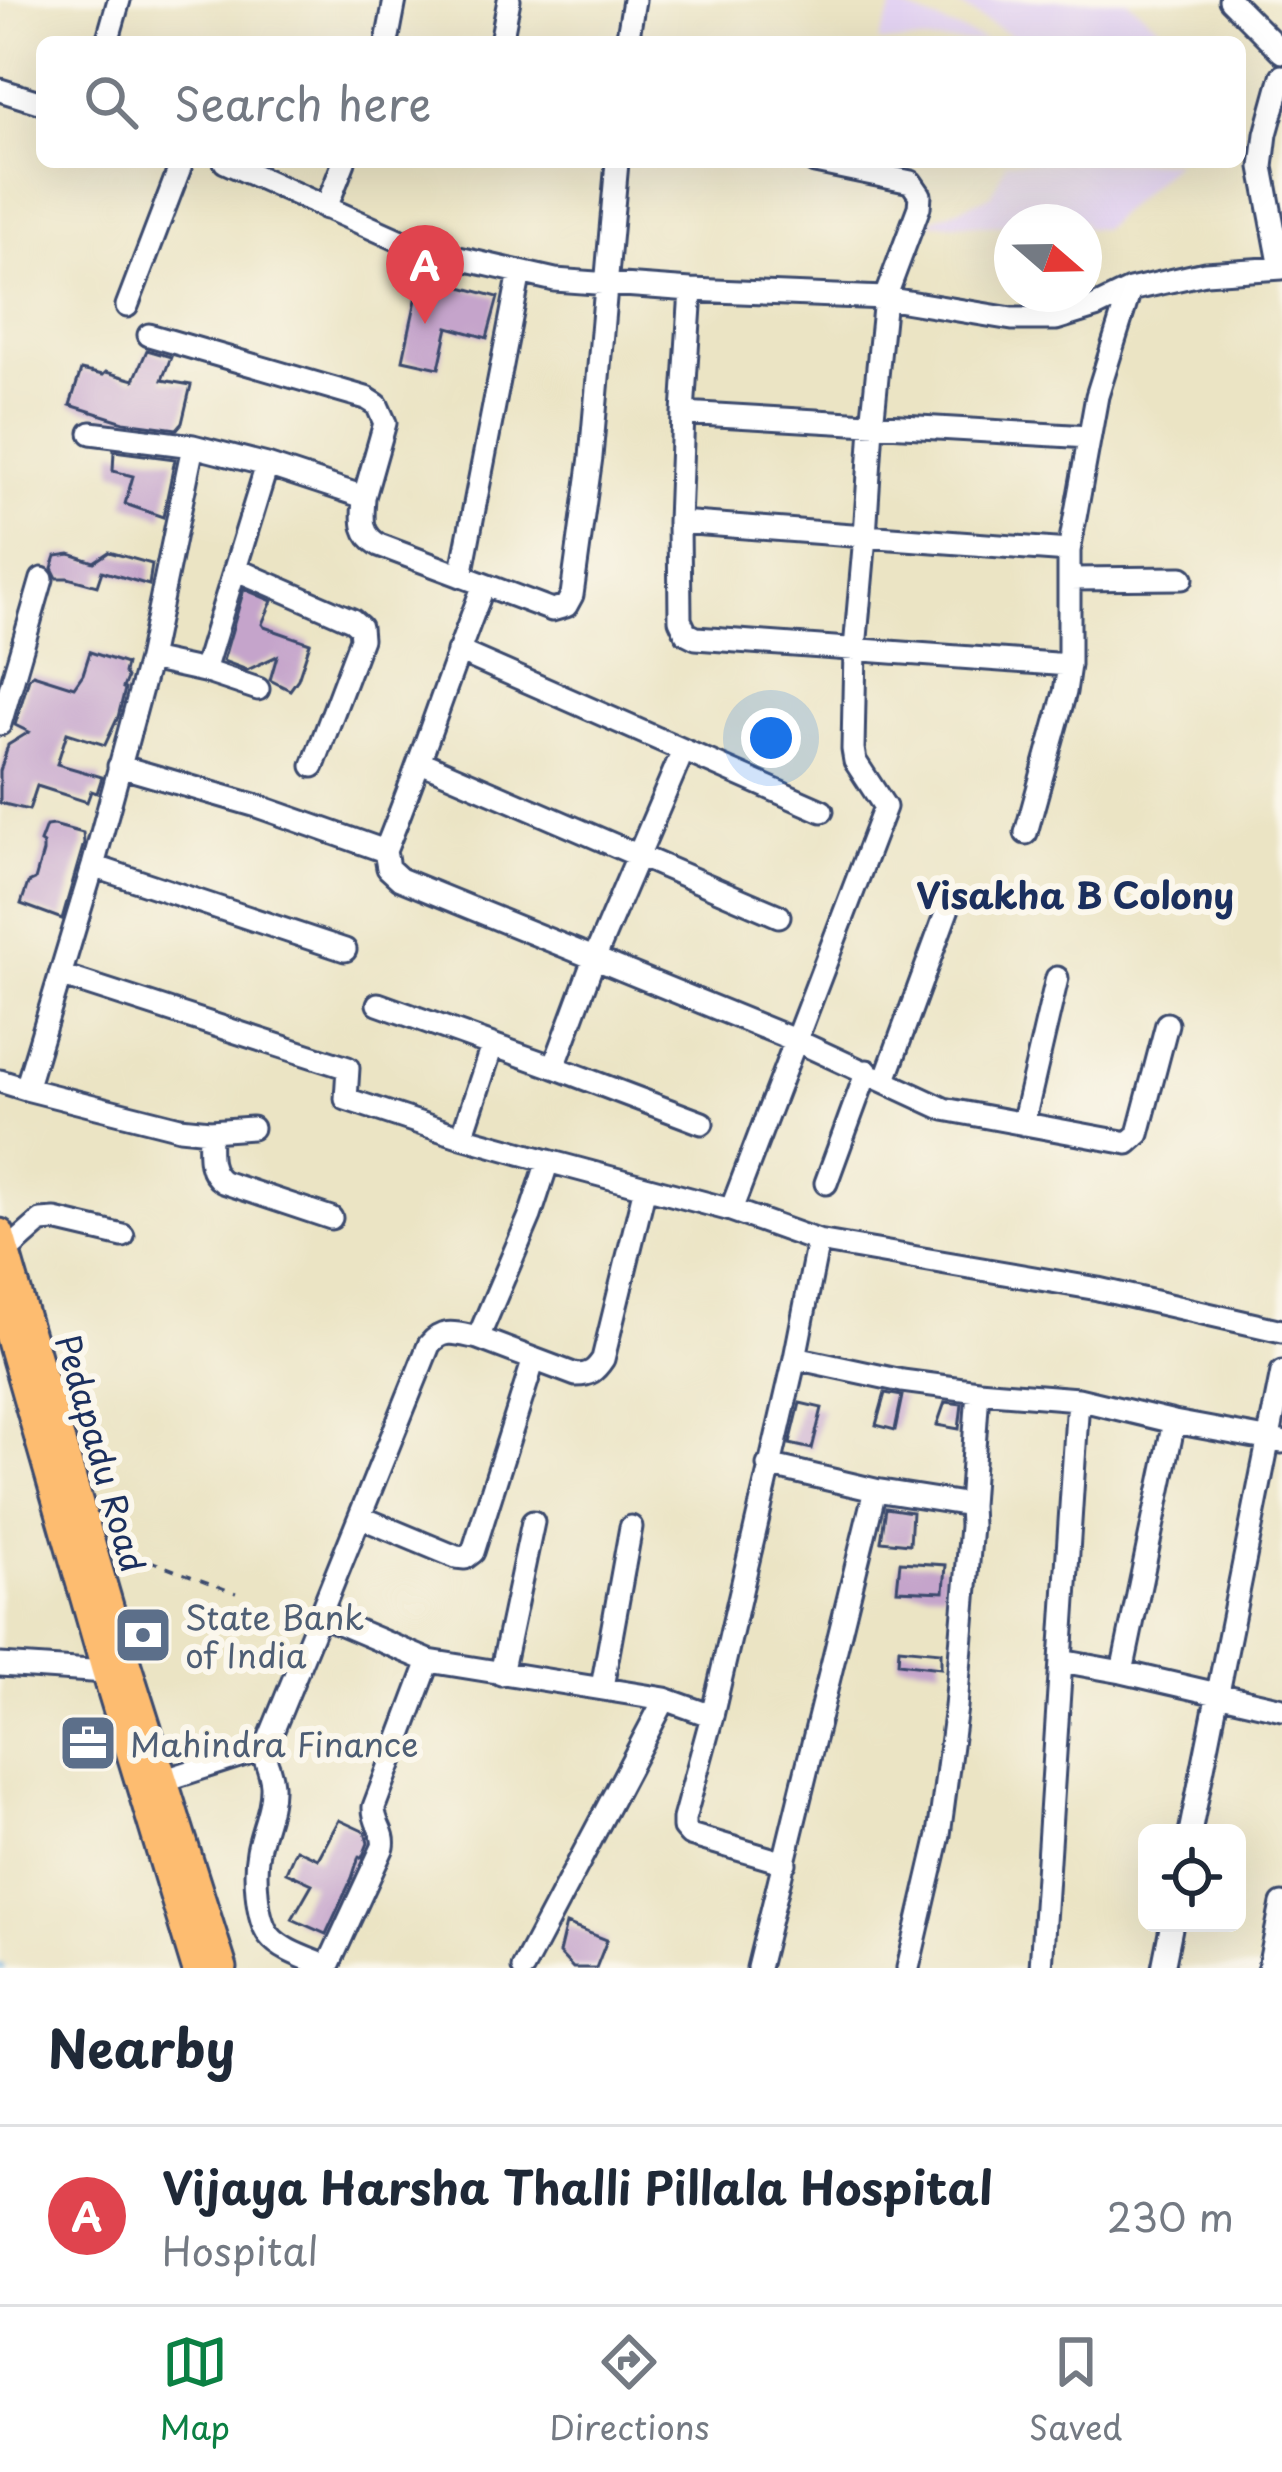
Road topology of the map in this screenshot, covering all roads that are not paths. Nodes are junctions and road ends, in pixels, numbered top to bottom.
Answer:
1 (119, 0) edge
2 (395, 0) edge
3 (509, 0) edge
4 (634, 0) edge
5 (1230, 0) edge
6 (109, 36) edge
7 (388, 36) edge
8 (503, 36) edge
9 (628, 36) edge
10 (1282, 52) edge
11 (1282, 76) edge
12 (0, 90) edge
13 (36, 101) edge
14 (180, 168) edge
15 (238, 168) edge
16 (342, 168) edge
17 (616, 168) edge
18 (844, 168) edge
19 (326, 208) junction
20 (1281, 268) edge
21 (520, 272) junction
22 (606, 285) junction
23 (691, 290) junction
24 (1130, 290) junction
25 (885, 298) junction
26 (127, 306) dead end
27 (148, 335) dead end
28 (683, 413) junction
29 (872, 426) junction
30 (91, 433) dead end
31 (1090, 437) junction
32 (193, 446) junction
33 (267, 465) junction
34 (364, 497) junction
35 (680, 521) junction
36 (865, 536) junction
37 (1070, 551) junction
38 (235, 568) junction
39 (461, 576) junction
40 (1182, 578) dead end
41 (42, 579) dead end
42 (1070, 579) junction
43 (484, 584) junction
44 (855, 649) junction
45 (458, 651) junction
46 (149, 659) junction
47 (1070, 664) junction
48 (203, 671) junction
49 (258, 688) dead end
50 (0, 724) edge
51 (683, 751) junction
52 (421, 762) junction
53 (118, 766) junction
54 (313, 766) dead end
55 (822, 811) dead end
56 (1026, 833) dead end
57 (386, 850) junction
58 (640, 854) junction
59 (93, 866) junction
60 (948, 908) dead end
61 (779, 916) dead end
62 (345, 950) dead end
63 (594, 959) junction
64 (60, 975) junction
65 (1057, 978) dead end
66 (377, 1004) dead end
67 (1167, 1024) dead end
68 (797, 1041) junction
69 (492, 1046) junction
70 (554, 1067) junction
71 (876, 1076) junction
72 (0, 1081) edge
73 (26, 1089) junction
74 (702, 1123) dead end
75 (1023, 1124) junction
76 (252, 1128) dead end
77 (210, 1131) junction
78 (462, 1137) junction
79 (548, 1161) junction
80 (826, 1183) dead end
81 (645, 1187) junction
82 (730, 1210) junction
83 (331, 1217) dead end
84 (123, 1236) dead end
85 (818, 1241) junction
86 (3, 1243) edge
87 (0, 1304) edge
88 (1282, 1331) edge
89 (478, 1338) junction
90 (795, 1358) junction
91 (534, 1359) junction
92 (1282, 1372) edge
93 (10, 1375) edge
94 (978, 1391) junction
95 (1078, 1399) junction
96 (1174, 1423) junction
97 (1275, 1441) edge
98 (768, 1465) junction
99 (874, 1490) junction
100 (970, 1505) junction
101 (360, 1516) junction
102 (533, 1522) dead end
103 (631, 1527) dead end
104 (320, 1615) junction
105 (429, 1661) junction
106 (1061, 1661) junction
107 (0, 1665) edge
108 (106, 1672) junction
109 (1122, 1672) junction
110 (501, 1674) junction
111 (602, 1688) junction
112 (1219, 1694) junction
113 (665, 1699) junction
114 (1282, 1709) edge
115 (712, 1716) junction
116 (261, 1749) junction
117 (165, 1780) junction
118 (1192, 1824) edge
119 (785, 1863) junction
120 (1282, 1904) edge
121 (1170, 1932) edge
122 (196, 1968) edge
123 (223, 1968) edge
124 (328, 1968) edge
125 (524, 1968) edge
126 (758, 1968) edge
127 (908, 1968) edge
128 (1041, 1968) edge
129 (1162, 1968) edge
130 (1270, 1968) edge

1 - 6 street
2 - 7 street
3 - 8 street
4 - 9 street
5 - 10 street
11 - 20 street
12 - 13 street
14 - 26 street
15 - 19 street
16 - 19 street
17 - 22 street
18 - 25 street
19 - 21 street
20 - 24 street
21 - 22 street
21 - 39 street
22 - 23 street
22 - 43 street
23 - 25 street
23 - 28 street
24 - 25 street
24 - 31 street
25 - 29 street
27 - 34 street
28 - 29 street
28 - 35 street
29 - 31 street
29 - 36 street
30 - 32 street
31 - 37 street
32 - 33 street
32 - 46 street
33 - 34 street
33 - 38 street
34 - 39 street
35 - 36 street
35 - 44 street
36 - 37 street
36 - 44 street
37 - 42 street
38 - 48 street
38 - 54 street
39 - 43 street
40 - 42 street
41 - 50 street
42 - 47 street
43 - 45 street
44 - 47 street
44 - 68 street
45 - 51 street
45 - 52 street
46 - 48 street
46 - 53 street
47 - 56 street
48 - 49 street
51 - 55 street
51 - 58 street
52 - 57 street
52 - 58 street
53 - 57 street
53 - 59 street
57 - 63 street
58 - 61 street
58 - 63 street
59 - 62 street
59 - 64 street
60 - 71 street
63 - 68 street
63 - 70 street
64 - 73 street
64 - 78 street
65 - 75 street
66 - 69 street
67 - 75 street
68 - 71 street
68 - 82 street
69 - 70 street
69 - 78 street
70 - 74 street
71 - 75 street
71 - 80 street
72 - 73 street
73 - 77 street
76 - 77 street
77 - 83 street
78 - 79 street
79 - 81 street
79 - 89 street
81 - 82 street
81 - 91 street
82 - 85 street
84 - 86 street
85 - 88 street
85 - 90 street
86 - 117 main road, Pedapadu Road
87 - 93 main road, Pedapadu Road
89 - 91 street
89 - 101 street
90 - 94 street
90 - 98 street
91 - 101 street
92 - 97 street
93 - 108 main road, Pedapadu Road
94 - 95 street
94 - 100 street
95 - 96 street
95 - 106 street
96 - 97 street
96 - 109 street
97 - 112 street
98 - 99 street
98 - 115 street
99 - 100 street
99 - 119 street
100 - 127 street
101 - 104 street
102 - 110 street
103 - 111 street
104 - 105 street
104 - 116 street
105 - 110 street
105 - 124 street
106 - 109 street
106 - 128 street
107 - 108 street
108 - 122 main road, Pedapadu Road
109 - 112 street
110 - 111 street
111 - 113 street
112 - 114 street
112 - 118 street
113 - 115 street
113 - 125 street
115 - 119 street
116 - 117 street
116 - 124 street
117 - 123 main road, Pedapadu Road
119 - 126 street
120 - 130 street
121 - 129 street

